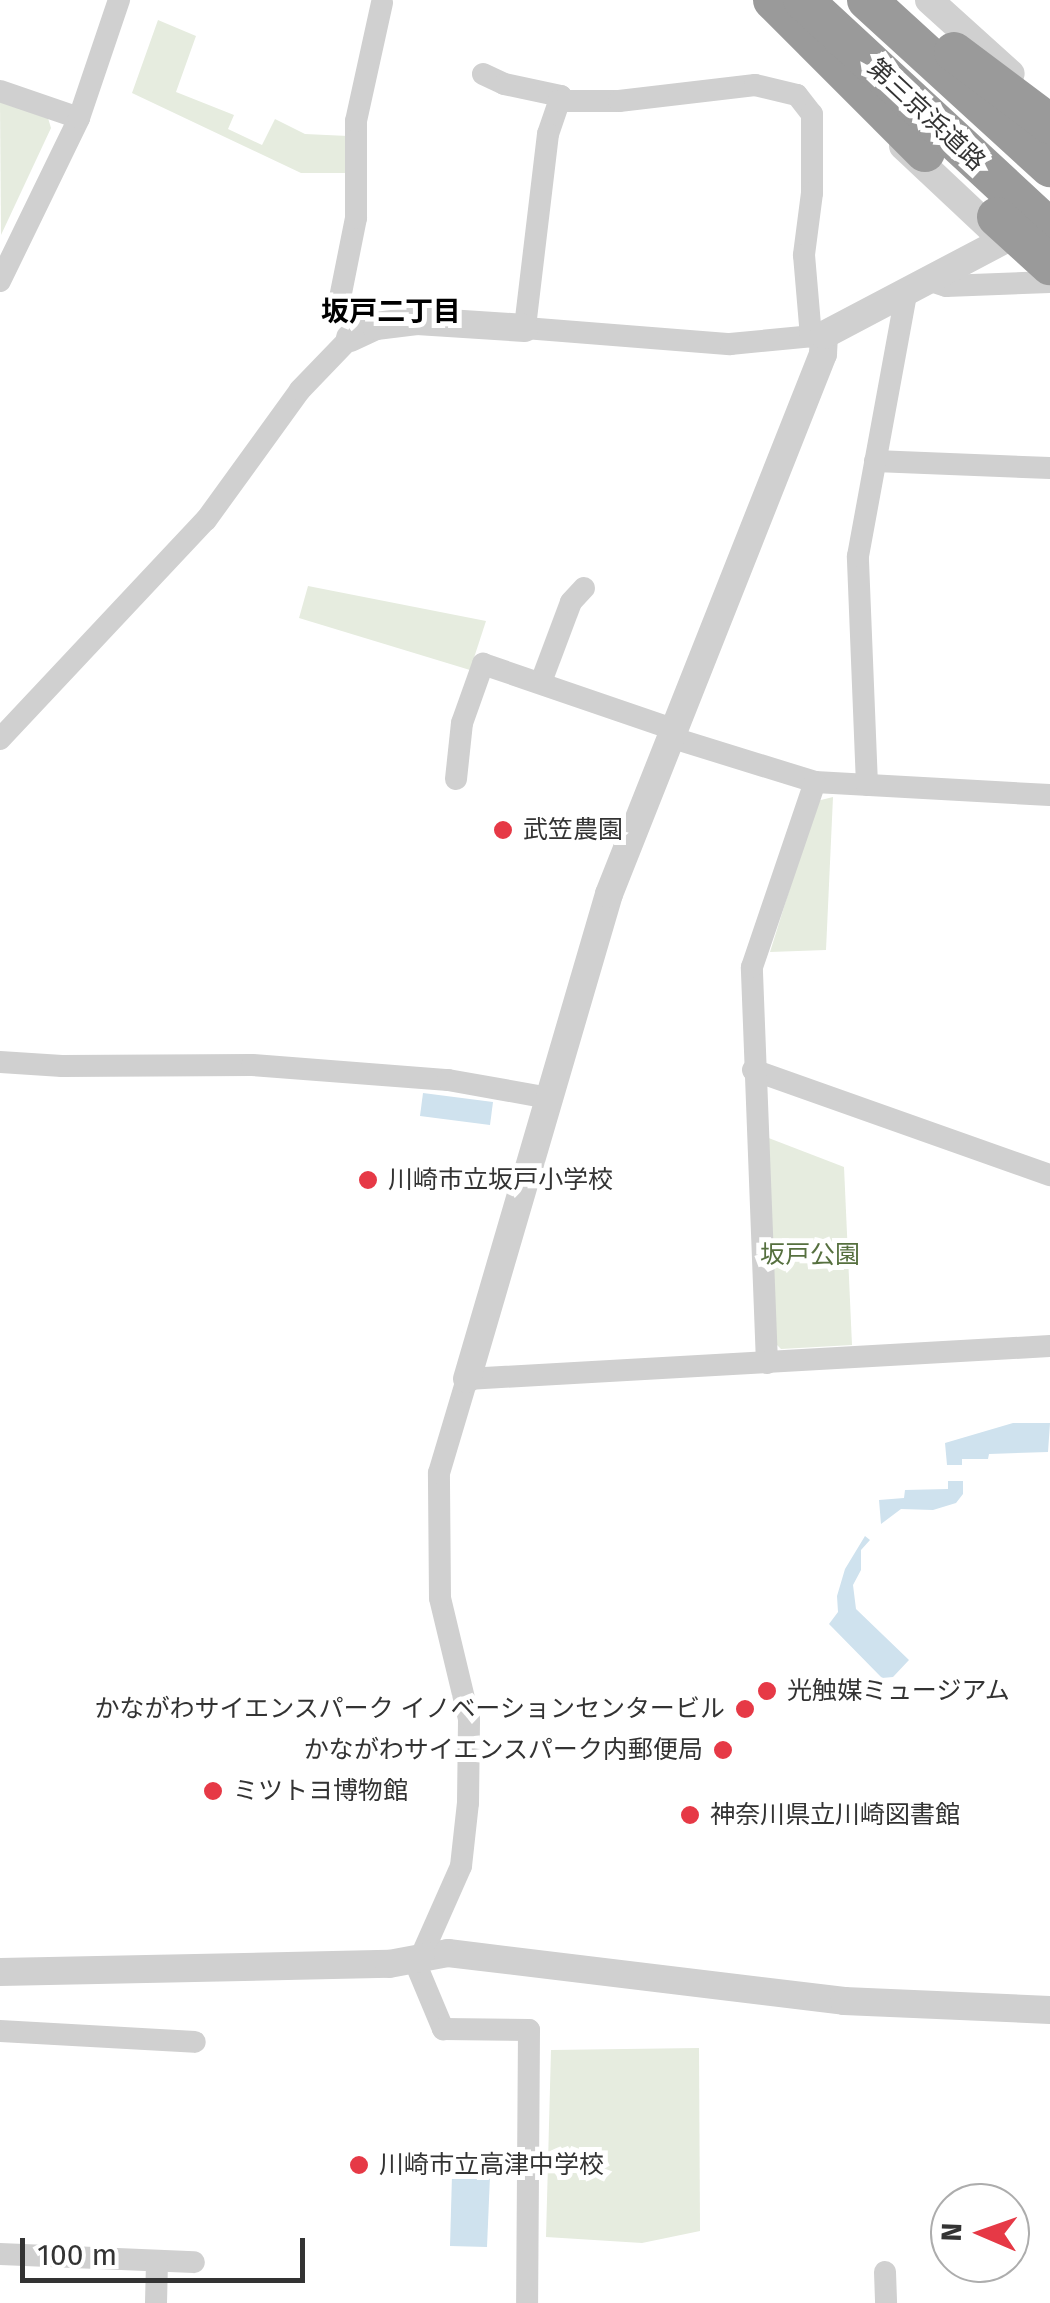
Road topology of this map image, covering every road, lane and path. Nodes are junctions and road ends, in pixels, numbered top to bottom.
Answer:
1 (118, 0) edge
2 (754, 0) edge
3 (773, 0) edge
4 (804, 0) edge
5 (822, 0) edge
6 (859, 0) edge
7 (866, 0) edge
8 (882, 0) edge
9 (929, 0) edge
10 (382, 3) dead end
11 (483, 74) dead end
12 (0, 91) edge
13 (559, 101) junction
14 (1050, 107) edge
15 (79, 118) junction
16 (1050, 124) edge
17 (1050, 167) edge
18 (1050, 180) edge
19 (1050, 214) edge
20 (1050, 229) edge
21 (1003, 240) junction
22 (1050, 265) edge
23 (0, 280) edge
24 (931, 280) junction
25 (1050, 281) edge
26 (906, 295) junction
27 (525, 328) junction
28 (357, 334) junction
29 (818, 336) junction
30 (875, 461) junction
31 (1050, 468) edge
32 (584, 588) dead end
33 (541, 682) junction
34 (674, 734) junction
35 (0, 740) edge
36 (456, 779) dead end
37 (815, 782) junction
38 (867, 785) junction
39 (1050, 794) edge
40 (0, 1062) edge
41 (754, 1070) junction
42 (548, 1098) junction
43 (1050, 1175) edge
44 (1050, 1346) edge
45 (768, 1364) junction
46 (466, 1380) junction
47 (417, 1961) junction
48 (0, 1972) edge
49 (1050, 2010) edge
50 (0, 2031) edge
51 (195, 2042) dead end
52 (0, 2254) edge
53 (157, 2260) junction
54 (194, 2262) dead end
55 (885, 2272) dead end
56 (156, 2303) edge
57 (527, 2303) edge
58 (886, 2303) edge

1 - 15 street
2 - 21 street
3 - 22 highway, bridge
4 - 20 highway, 第三京浜道路, bridge
5 - 19 street
6 - 18 street
7 - 17 highway, 第三京浜道路
8 - 16 highway
9 - 14 street
10 - 28 street
11 - 13 street
12 - 15 street
13 - 27 street
13 - 29 street
15 - 23 street
19 - 21 street
21 - 24 street
21 - 25 street
24 - 25 street
24 - 26 street
26 - 29 street
26 - 30 street
27 - 28 street
27 - 29 street
28 - 35 street
29 - 34 street
30 - 31 street
30 - 38 street
32 - 33 street
33 - 34 street
33 - 36 street
34 - 37 street
34 - 42 street
37 - 38 street
37 - 41 street
38 - 39 street
40 - 42 street
41 - 43 street
41 - 45 street
42 - 46 street
44 - 45 street
45 - 46 street
46 - 47 street
47 - 48 street
47 - 49 street
47 - 57 street
50 - 51 street
52 - 53 street
53 - 54 street
53 - 56 street
55 - 58 street

